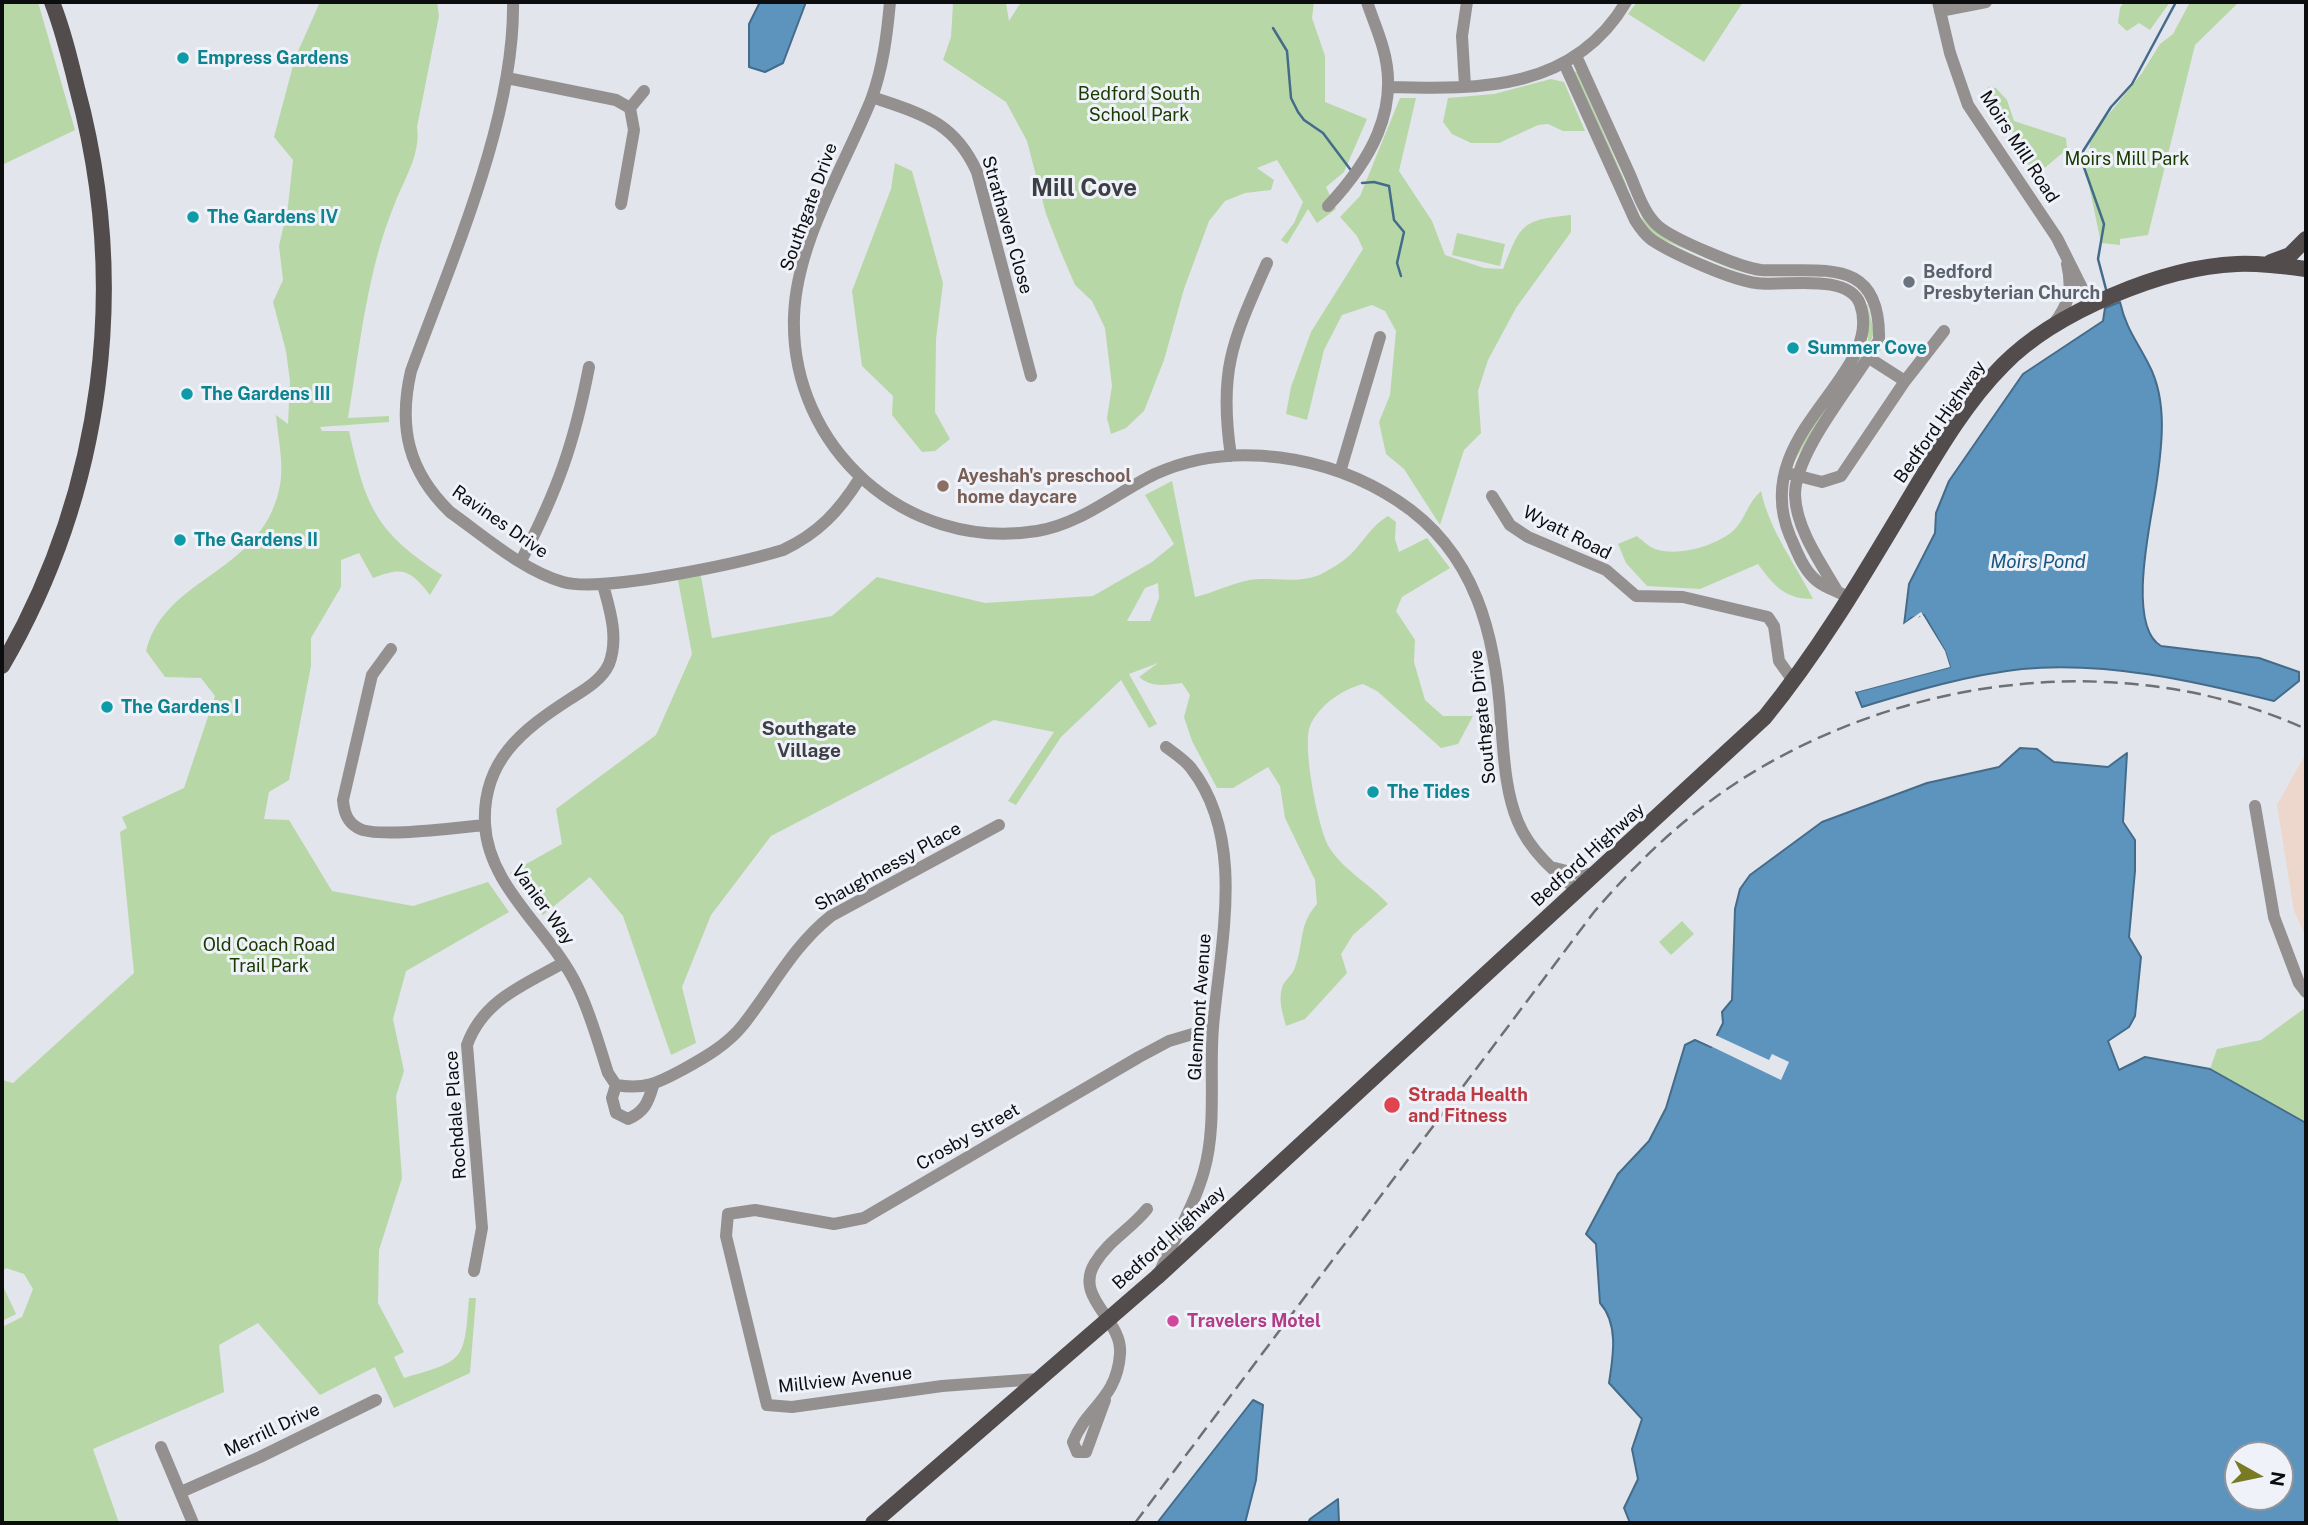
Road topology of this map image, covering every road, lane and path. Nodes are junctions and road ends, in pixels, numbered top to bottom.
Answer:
1 (52, 2) edge
2 (513, 2) edge
3 (890, 2) edge
4 (1367, 2) edge
5 (1467, 2) edge
6 (1626, 2) edge
7 (1986, 2) edge
8 (1939, 6) edge
9 (1577, 58) junction
10 (1564, 63) junction
11 (507, 78) junction
12 (1465, 86) junction
13 (1389, 87) junction
14 (644, 91) dead end
15 (872, 97) junction
16 (630, 108) junction
17 (621, 204) dead end
18 (1328, 206) dead end
19 (2306, 239) edge
20 (2064, 250) junction
21 (1267, 263) dead end
22 (2266, 264) junction
23 (2306, 269) edge
24 (2096, 303) junction
25 (2049, 329) junction
26 (1944, 331) dead end
27 (1380, 337) dead end
28 (1869, 358) junction
29 (589, 367) dead end
30 (1031, 376) dead end
31 (1905, 381) junction
32 (1231, 456) junction
33 (1783, 470) junction
34 (1340, 472) junction
35 (860, 478) junction
36 (1798, 478) junction
37 (1492, 496) dead end
38 (521, 561) junction
39 (603, 585) junction
40 (1843, 593) junction
41 (391, 649) dead end
42 (2, 666) edge
43 (1794, 682) junction
44 (1167, 747) dead end
45 (2255, 806) dead end
46 (485, 825) junction
47 (999, 825) dead end
48 (1548, 866) junction
49 (1596, 873) junction
50 (1578, 891) junction
51 (563, 963) junction
52 (2306, 992) edge
53 (1213, 1028) junction
54 (617, 1085) junction
55 (653, 1086) junction
56 (1147, 1209) dead end
57 (728, 1214) joint
58 (474, 1271) dead end
59 (1157, 1277) junction
60 (1108, 1318) junction
61 (1038, 1379) junction
62 (376, 1400) dead end
63 (1105, 1400) dead end
64 (161, 1447) dead end
65 (181, 1492) junction
66 (193, 1523) edge
67 (873, 1523) edge

1 - 42 main road
2 - 11 street, Ravines Drive
3 - 15 street, Southgate Drive
4 - 13 street
5 - 12 street
6 - 9 street
7 - 8 street
8 - 20 street, Moirs Mill Road
9 - 10 street
9 - 28 street
10 - 12 street
10 - 33 street
11 - 16 street
11 - 38 street, Ravines Drive
12 - 13 street
13 - 18 street
14 - 16 street
15 - 30 street, Strathaven Close
15 - 35 street, Southgate Drive
16 - 17 street
19 - 22 main road
20 - 24 street, Moirs Mill Road
20 - 25 street
21 - 32 street
22 - 23 main road, Bedford Highway
22 - 24 main road, Bedford Highway
24 - 25 main road, Bedford Highway
25 - 40 main road, Bedford Highway
26 - 31 street
27 - 34 street
28 - 31 street
28 - 36 street
29 - 38 street
31 - 36 street
32 - 34 street, Southgate Drive
32 - 35 street, Southgate Drive
33 - 36 street
33 - 40 street
34 - 48 street, Southgate Drive
35 - 39 street, Ravines Drive
36 - 40 street
37 - 43 street, Wyatt Road
38 - 39 street, Ravines Drive
39 - 46 street, Vanier Way
40 - 43 main road, Bedford Highway
41 - 46 street
43 - 49 main road, Bedford Highway
44 - 53 street, Glenmont Avenue
45 - 52 street
46 - 51 street, Vanier Way
47 - 55 street, Shaughnessy Place
48 - 49 street
48 - 50 street, Southgate Drive
49 - 50 main road, Bedford Highway
50 - 59 main road, Bedford Highway
51 - 54 street, Vanier Way
51 - 58 street, Rochdale Place
53 - 57 street, Crosby Street
53 - 59 street, Glenmont Avenue
54 - 55 street
54 - 55 street
56 - 60 street
57 - 61 street, Millview Avenue
59 - 60 main road, Bedford Highway
60 - 61 main road, Bedford Highway
60 - 63 street
61 - 67 main road, Bedford Highway
62 - 65 street, Merrill Drive
64 - 65 street
65 - 66 street

